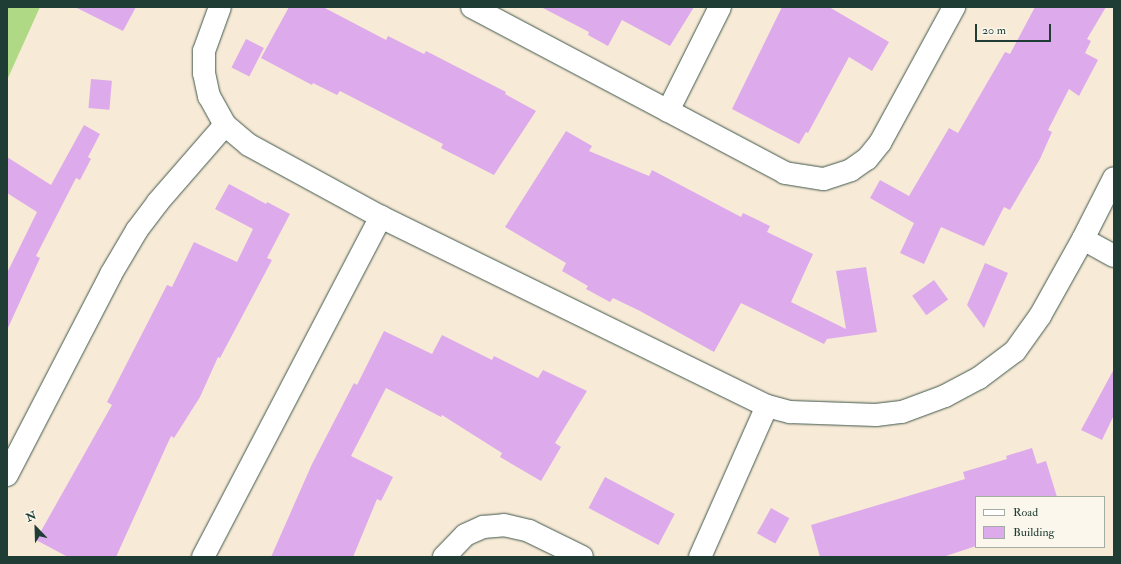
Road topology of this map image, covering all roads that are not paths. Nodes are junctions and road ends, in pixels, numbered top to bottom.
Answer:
1 (220, 7) edge
2 (472, 7) edge
3 (720, 7) edge
4 (954, 7) edge
5 (668, 110) junction
6 (225, 125) junction
7 (1114, 178) edge
8 (381, 217) junction
9 (1083, 239) junction
10 (1114, 256) edge
11 (767, 406) junction
12 (7, 475) edge
13 (203, 557) edge
14 (444, 557) edge
15 (582, 557) edge
16 (700, 557) edge

1 - 6 street
2 - 5 street
3 - 5 street
4 - 5 street
6 - 8 street
6 - 12 street
7 - 9 street
8 - 11 street
8 - 13 street
9 - 10 street
9 - 11 street
11 - 16 street
14 - 15 street

